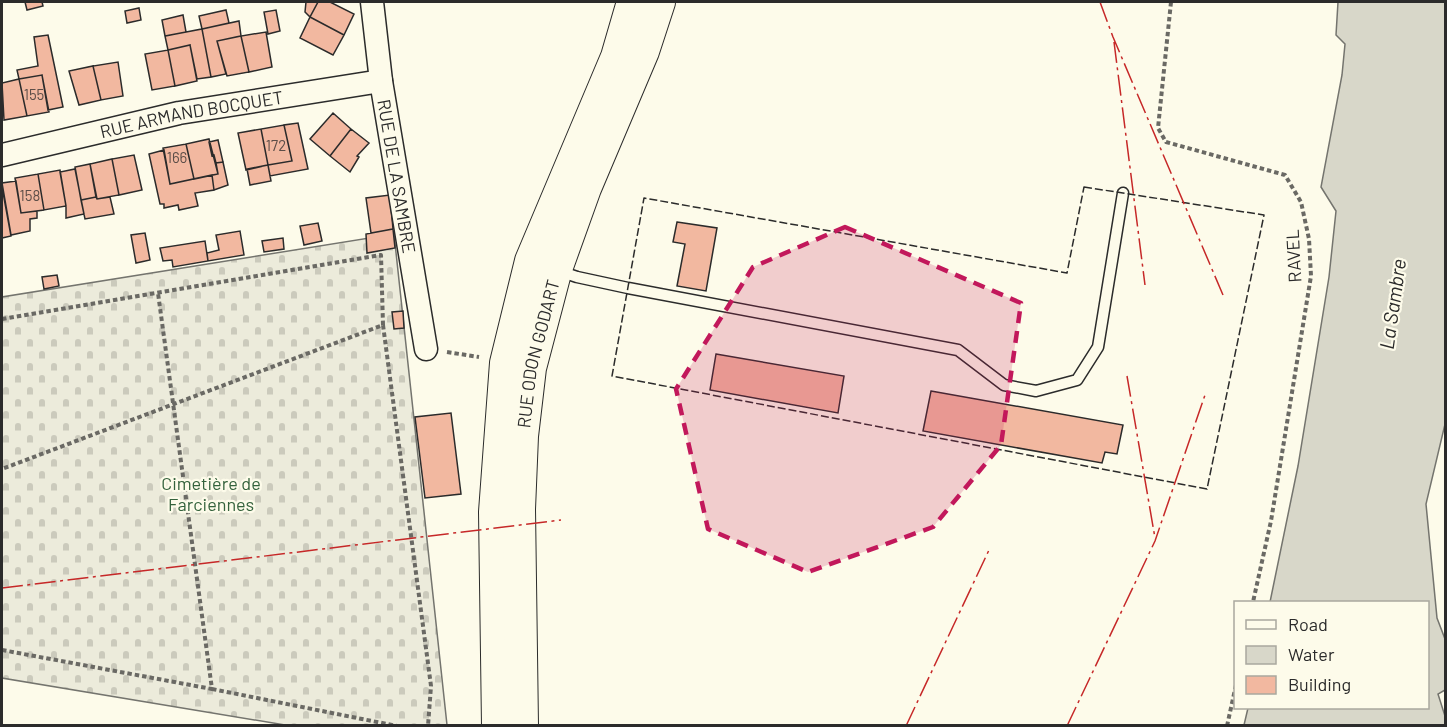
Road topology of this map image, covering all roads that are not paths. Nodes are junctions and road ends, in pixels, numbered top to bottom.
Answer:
1 (372, 2) edge
2 (633, 2) edge
3 (659, 2) edge
4 (381, 81) junction
5 (2, 155) edge
6 (1123, 193) dead end
7 (543, 265) junction
8 (426, 349) dead end
9 (498, 726) edge
10 (522, 726) edge

1 - 4 street, RUE DE LA SAMBRE
2 - 7 main road, RUE ODON GODART
3 - 7 main road, RUE ODON GODART
4 - 5 street, RUE ARMAND BOCQUET
4 - 8 street, RUE DE LA SAMBRE
6 - 7 lane
7 - 9 main road, RUE ODON GODART
7 - 10 main road, RUE ODON GODART

